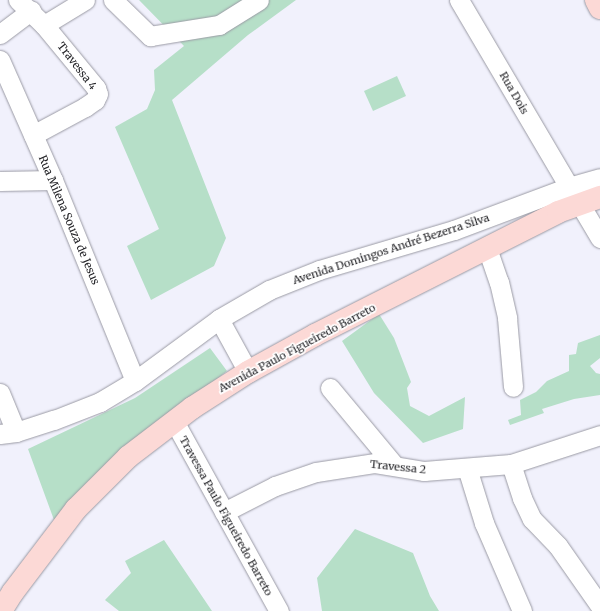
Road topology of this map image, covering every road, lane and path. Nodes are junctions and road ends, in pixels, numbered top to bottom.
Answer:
1 (85, 0) edge
2 (113, 0) edge
3 (259, 0) edge
4 (460, 0) edge
5 (598, 1) edge
6 (24, 5) edge
7 (600, 8) edge
8 (44, 25) junction
9 (0, 34) edge
10 (0, 60) edge
11 (33, 135) junction
12 (600, 178) edge
13 (53, 180) junction
14 (0, 181) edge
15 (600, 190) edge
16 (600, 197) edge
17 (574, 200) junction
18 (600, 238) edge
19 (487, 248) junction
20 (219, 319) junction
21 (248, 372) junction
22 (135, 381) junction
23 (513, 387) dead end
24 (330, 388) dead end
25 (0, 393) edge
26 (174, 421) junction
27 (8, 433) edge
28 (600, 435) edge
29 (511, 464) junction
30 (394, 465) junction
31 (467, 468) junction
32 (224, 512) junction
33 (600, 606) edge
34 (1, 611) edge
35 (279, 611) edge
36 (522, 611) edge

1 - 8 street
2 - 3 street
4 - 17 street, Rua Dois
5 - 7 main road
6 - 8 street, Travessa 4
6 - 9 street
8 - 11 street, Travessa 4
10 - 11 street, Rua Milena Souza de Jesus
11 - 13 street, Rua Milena Souza de Jesus
12 - 17 street, Avenida Domingos André Bezerra Silva
13 - 14 street
13 - 22 street, Rua Milena Souza de Jesus
15 - 17 main road, Avenida Paulo Figueiredo Barreto
16 - 17 main road, Avenida Paulo Figueiredo Barreto
17 - 18 street, Rua Dois
17 - 19 main road, Avenida Paulo Figueiredo Barreto
17 - 20 street, Avenida Domingos André Bezerra Silva
19 - 21 main road, Avenida Paulo Figueiredo Barreto
19 - 23 street
20 - 21 street
20 - 22 street, Avenida Domingos André Bezerra Silva
21 - 26 main road, Avenida Paulo Figueiredo Barreto
22 - 27 street, Avenida Domingos André Bezerra Silva
24 - 30 street
25 - 27 street
26 - 32 street, Travessa Paulo Figueiredo Barreto
26 - 34 main road, Avenida Paulo Figueiredo Barreto
28 - 29 street, Travessa 2
29 - 31 street, Travessa 2
29 - 33 street
30 - 31 street, Travessa 2
30 - 32 street, Travessa 2
31 - 36 street
32 - 35 street, Travessa Paulo Figueiredo Barreto

